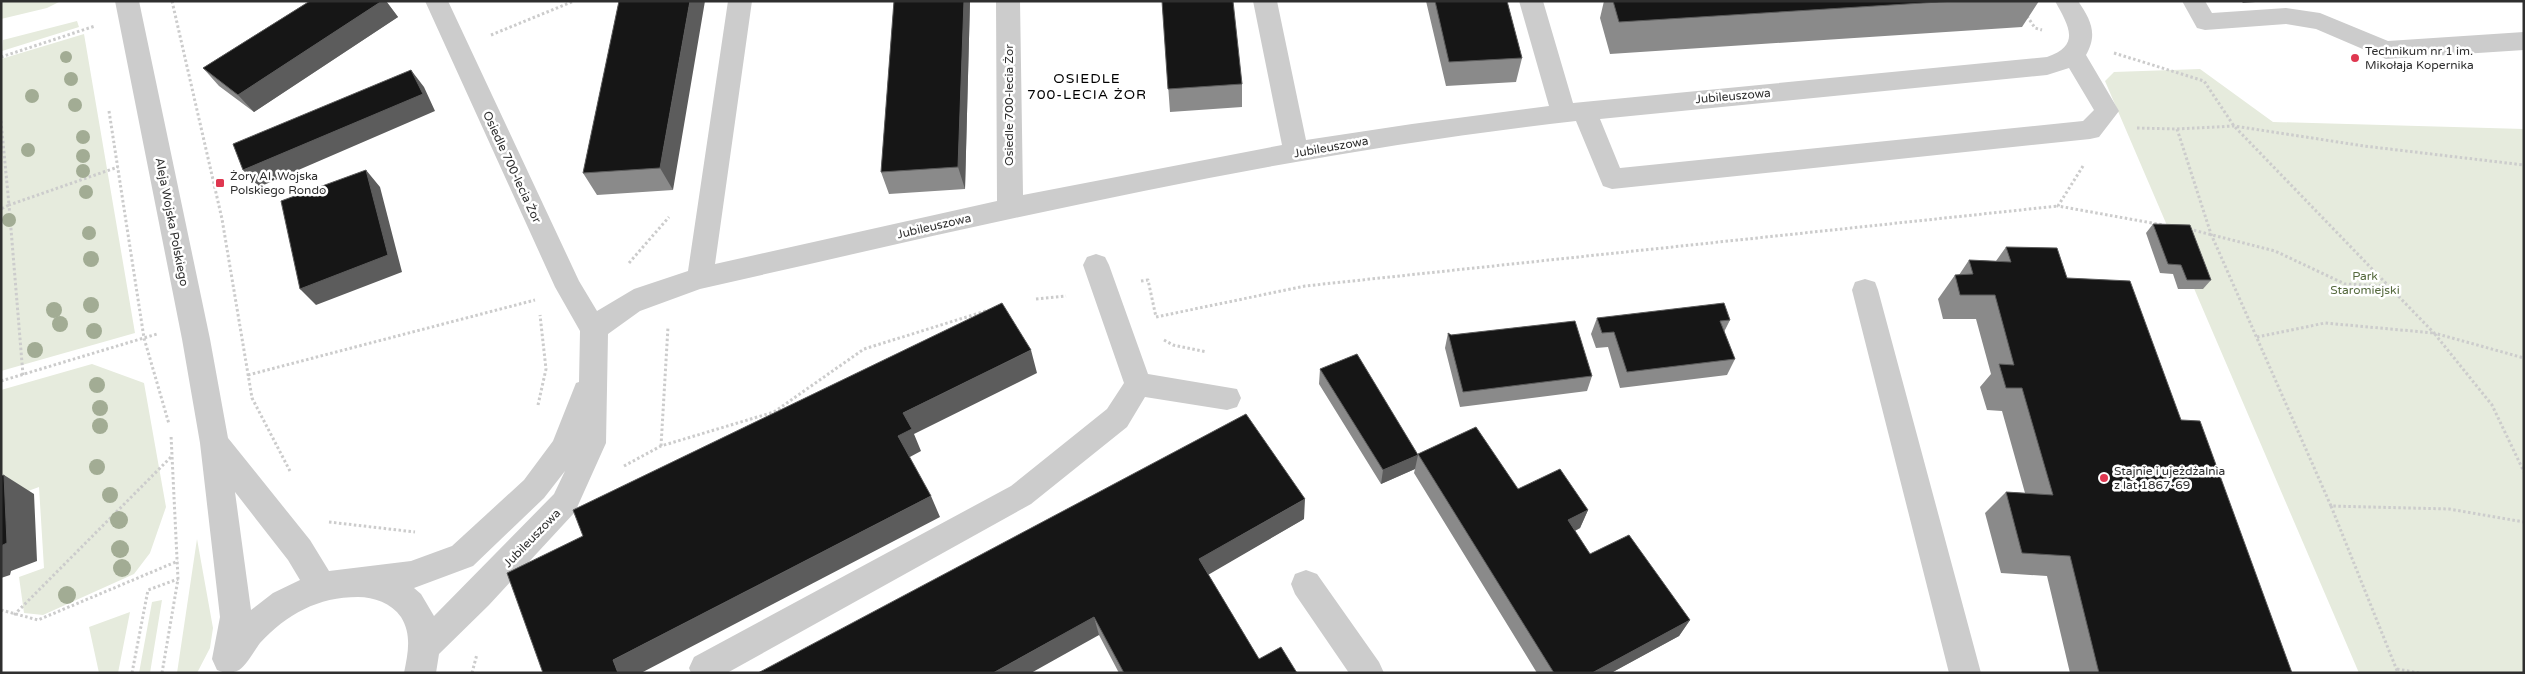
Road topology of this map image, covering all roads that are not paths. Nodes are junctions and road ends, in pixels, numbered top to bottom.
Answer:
1 (127, 1) edge
2 (436, 1) edge
3 (740, 1) edge
4 (1008, 1) edge
5 (1265, 1) edge
6 (1531, 1) edge
7 (2066, 1) edge
8 (2193, 1) edge
9 (2524, 41) edge
10 (2077, 48) junction
11 (1574, 112) junction
12 (1296, 153) junction
13 (1010, 209) junction
14 (1096, 265) dead end
15 (700, 278) junction
16 (1865, 290) dead end
17 (594, 330) junction
18 (593, 374) junction
19 (1138, 384) junction
20 (1227, 398) dead end
21 (214, 443) junction
22 (361, 582) junction
23 (1306, 584) dead end
24 (321, 586) junction
25 (422, 660) edge
26 (225, 666) edge
27 (707, 673) edge
28 (1368, 673) edge
29 (1965, 673) edge

1 - 21 street, Aleja Wojska Polskiego
2 - 17 street, Osiedle 700-lecia Żor
3 - 15 street
4 - 13 street, Osiedle 700-lecia Żor
5 - 12 street
6 - 11 street
7 - 10 street
8 - 9 street
10 - 11 street, Jubileuszowa
10 - 11 street
11 - 12 street, Jubileuszowa
12 - 13 street, Jubileuszowa
13 - 15 street, Jubileuszowa
14 - 19 street
15 - 17 street, Jubileuszowa
16 - 29 street
17 - 18 street, Jubileuszowa
18 - 22 street, Jubileuszowa
18 - 25 street, Jubileuszowa
19 - 20 street
19 - 27 street
21 - 24 street, Aleja Wojska Polskiego
21 - 26 street, Aleja Wojska Polskiego
22 - 24 street
22 - 25 street
23 - 28 street
24 - 26 street

